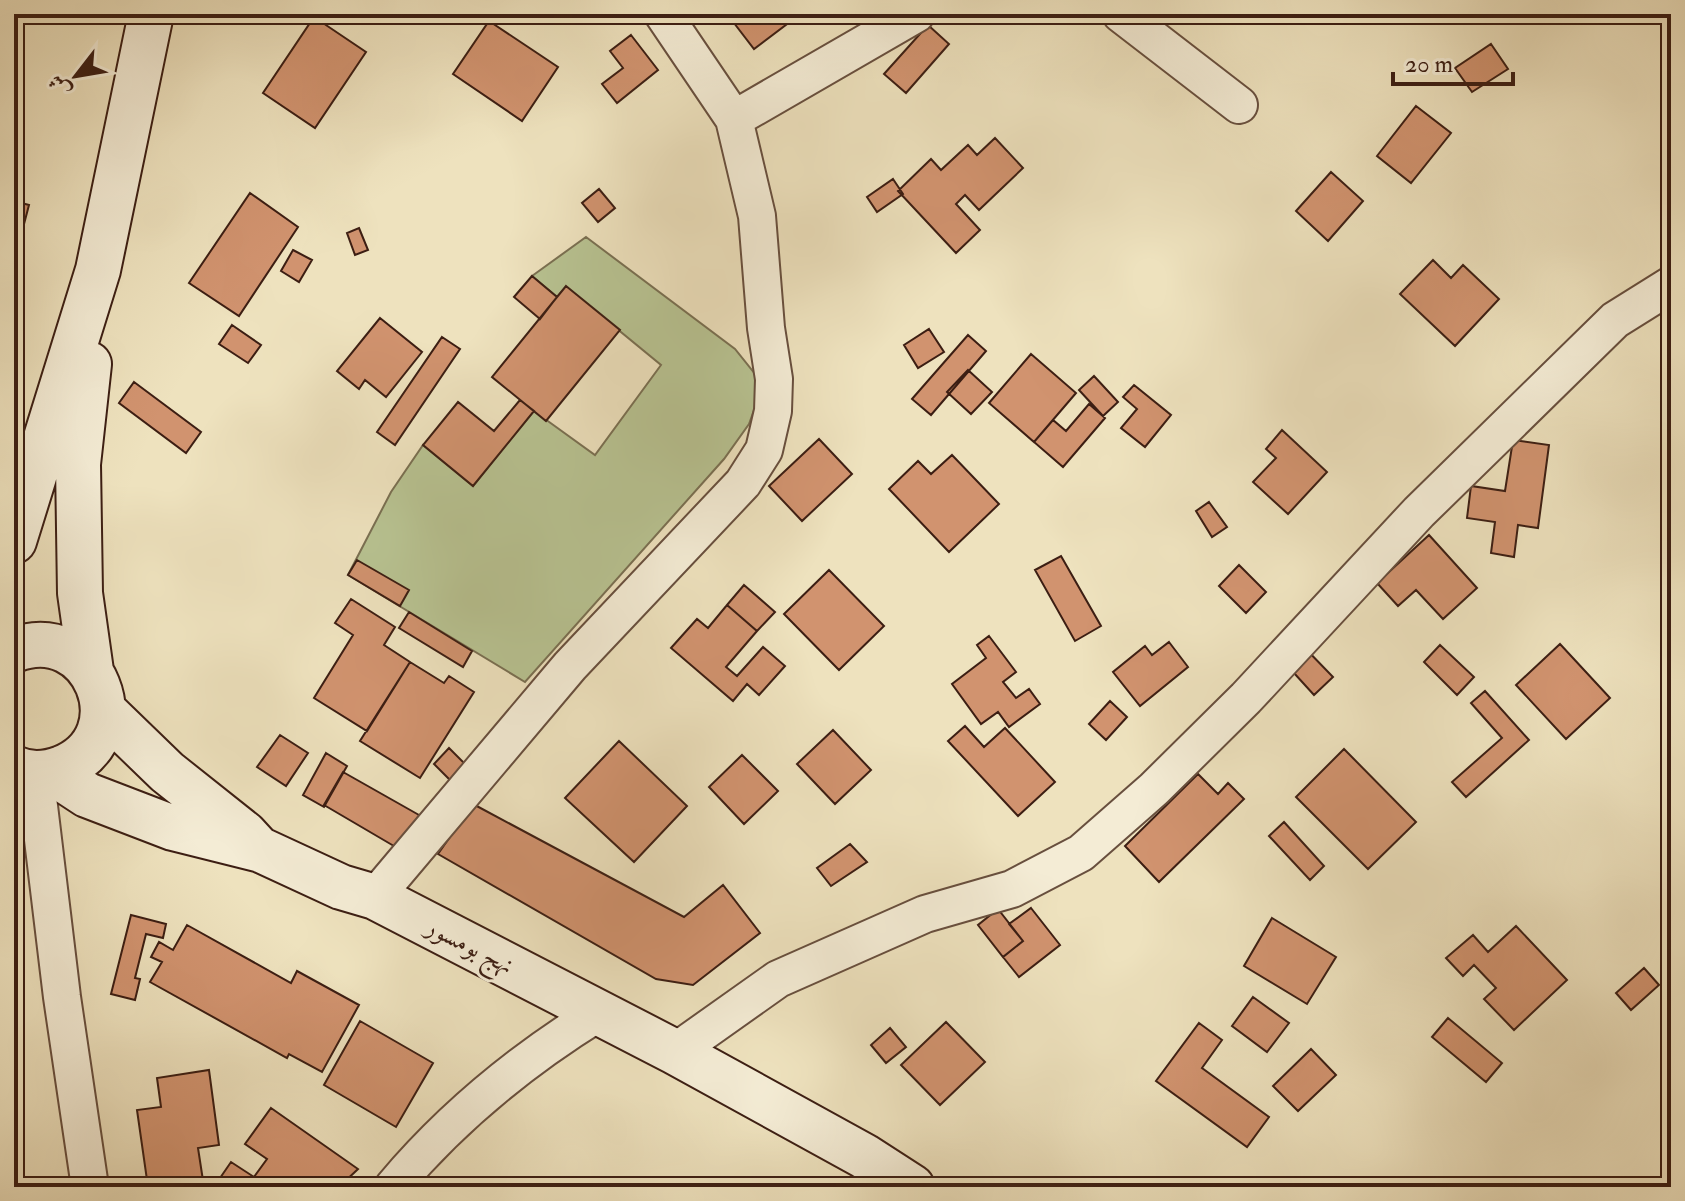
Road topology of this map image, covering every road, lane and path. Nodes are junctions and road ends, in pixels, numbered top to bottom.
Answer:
1 (151, 14) edge
2 (663, 14) edge
3 (916, 14) edge
4 (1121, 14) edge
5 (1239, 105) dead end
6 (734, 119) junction
7 (98, 270) junction
8 (1671, 285) edge
9 (14, 541) edge
10 (14, 650) edge
11 (97, 691) junction
12 (34, 771) edge
13 (261, 850) junction
14 (375, 897) junction
15 (598, 1013) junction
16 (675, 1052) junction
17 (90, 1187) edge
18 (393, 1187) edge
19 (912, 1187) edge

1 - 7 main road
2 - 6 street
3 - 6 street
4 - 5 street
6 - 14 street
7 - 9 main road
7 - 11 main road
8 - 16 street
10 - 11 main road, نهج بومسور
11 - 12 main road
11 - 13 main road, نهج بومسور
12 - 13 main road, نهج بومسور
12 - 17 street
13 - 14 main road, نهج بومسور
14 - 15 main road, نهج بومسور
15 - 16 main road, نهج بومسور
15 - 18 street
16 - 19 main road, نهج بومسور

